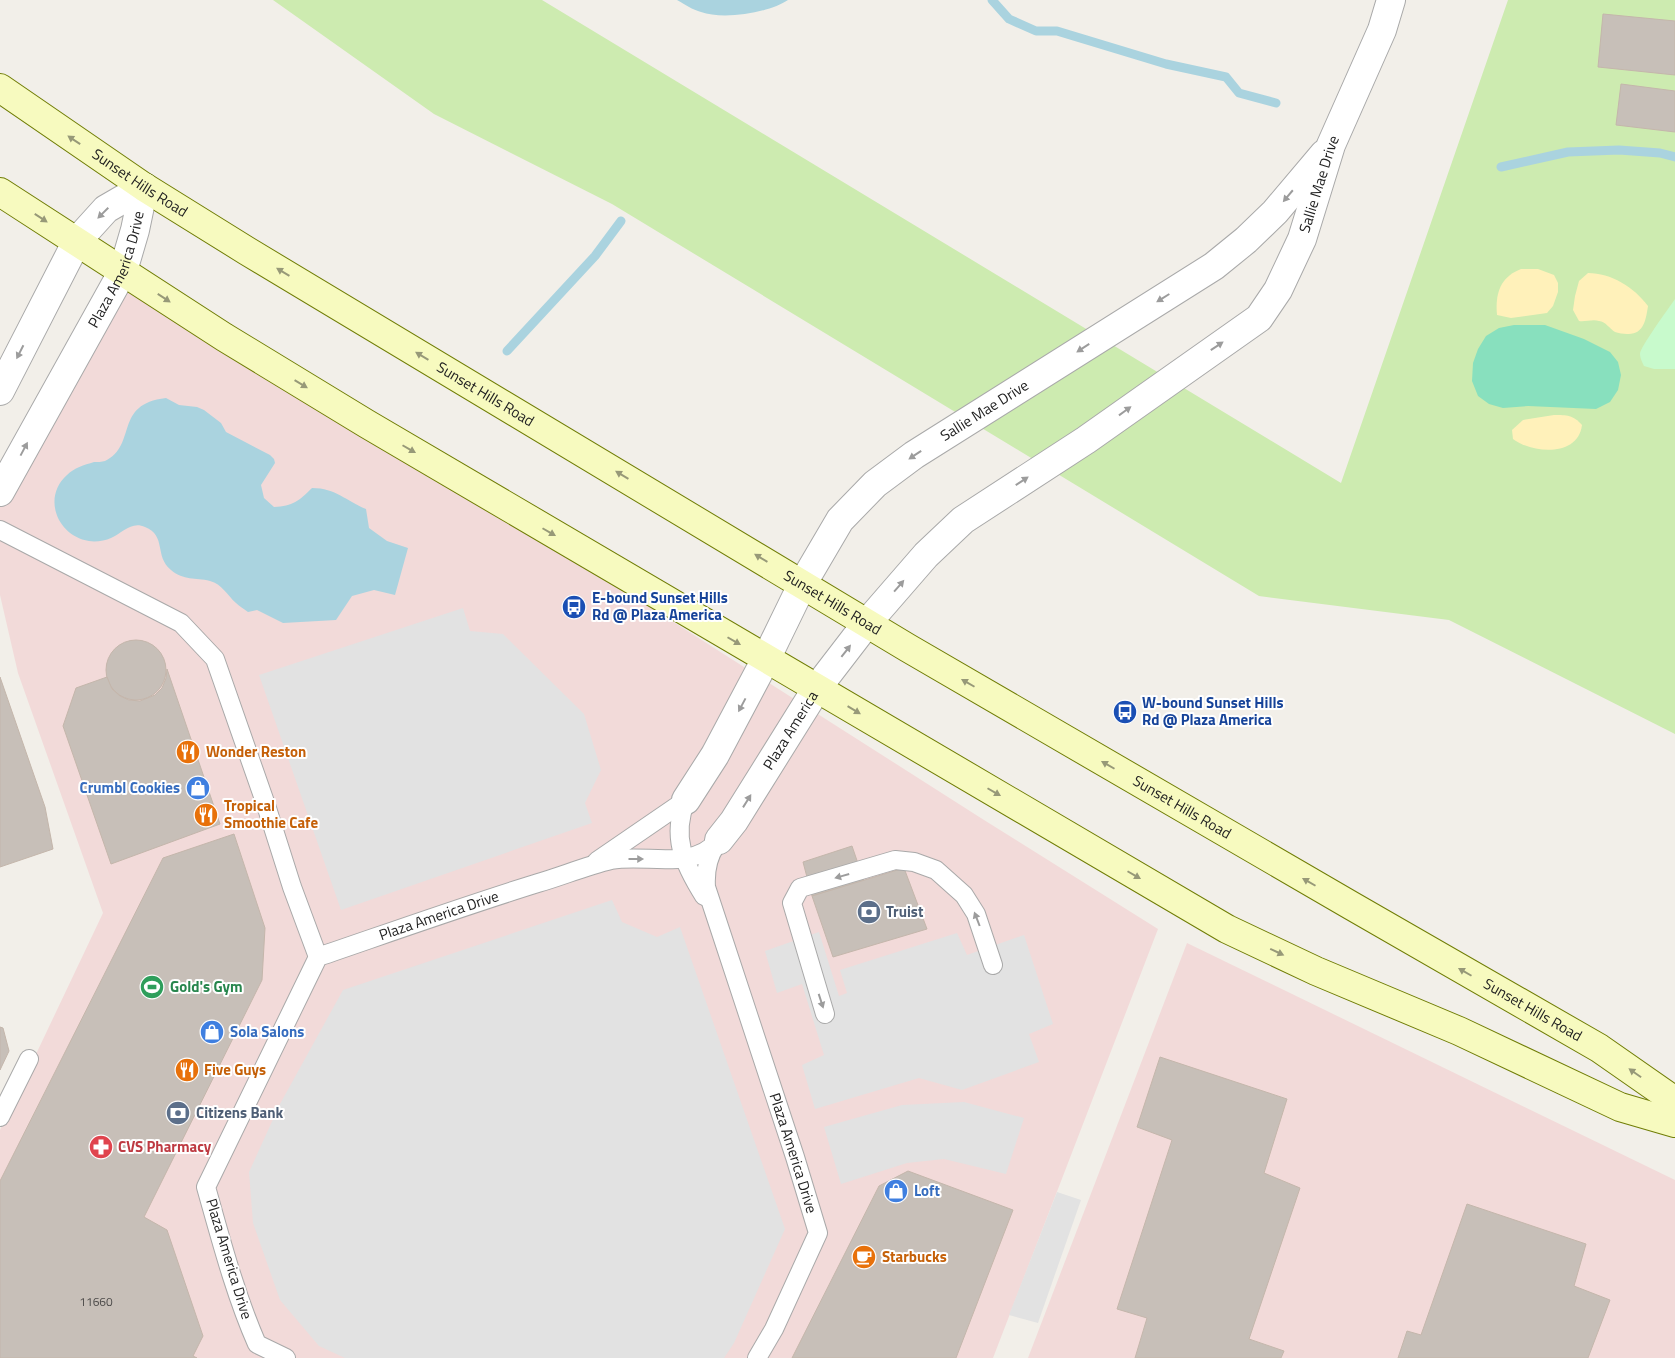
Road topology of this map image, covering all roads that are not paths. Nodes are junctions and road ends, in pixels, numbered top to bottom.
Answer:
1 (1391, 0) edge
2 (0, 88) edge
3 (1332, 145) junction
4 (144, 187) junction
5 (0, 192) edge
6 (77, 241) junction
7 (123, 271) junction
8 (0, 391) edge
9 (0, 492) edge
10 (0, 530) edge
11 (803, 583) junction
12 (868, 623) junction
13 (766, 659) junction
14 (817, 688) junction
15 (686, 800) junction
16 (719, 840) junction
17 (684, 858) junction
18 (589, 868) junction
19 (713, 910) junction
20 (318, 957) junction
21 (993, 965) dead end
22 (826, 1014) dead end
23 (29, 1059) dead end
24 (1675, 1101) edge
25 (0, 1117) edge
26 (1675, 1123) edge
27 (286, 1358) edge
28 (758, 1358) edge

1 - 3 street
4 -> 2 main road, Sunset Hills Road
3 -> 11 street, Sallie Mae Drive
12 -> 3 street, Sallie Mae Drive
4 -> 6 street, Plaza America Drive
4 - 7 street, Plaza America Drive
11 -> 4 main road, Sunset Hills Road
5 -> 6 main road
6 - 7 main road
6 -> 8 street, Plaza America Drive
9 -> 7 street, Plaza America Drive
7 -> 13 main road
10 - 20 lane
11 - 12 main road, Sunset Hills Road
11 - 13 street
14 -> 12 street, Plaza America
24 -> 12 main road, Sunset Hills Road
13 - 14 main road
13 -> 15 street
16 -> 14 street, Plaza America
14 -> 26 main road
15 - 17 lane
15 - 18 lane
16 - 17 lane, Plaza America Drive
16 - 19 lane, Plaza America Drive
18 -> 17 lane, Plaza America Drive
17 - 19 lane
18 - 20 lane, Plaza America Drive
19 - 28 lane, Plaza America Drive
20 - 27 lane, Plaza America Drive
21 -> 22 lane
23 - 25 lane

